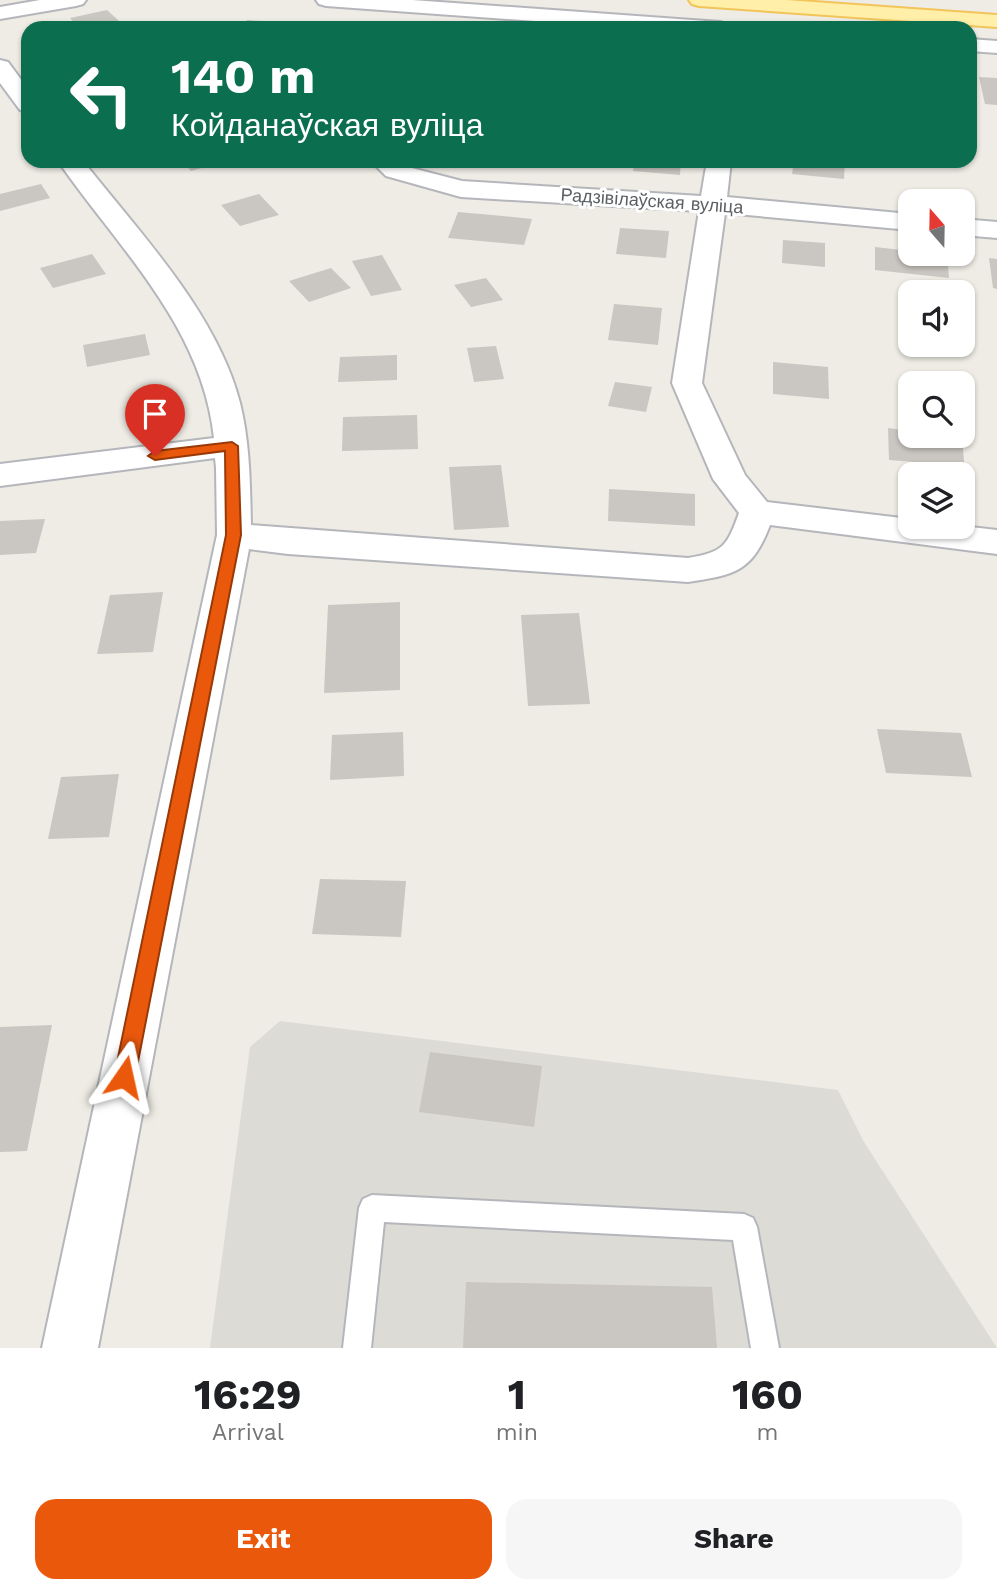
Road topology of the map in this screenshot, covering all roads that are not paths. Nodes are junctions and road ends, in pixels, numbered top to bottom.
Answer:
1 (76, 0) edge
2 (326, 0) edge
3 (699, 0) edge
4 (437, 9) junction
5 (0, 13) edge
6 (431, 21) edge
7 (616, 21) edge
8 (997, 21) edge
9 (977, 46) edge
10 (997, 47) edge
11 (0, 67) edge
12 (21, 96) edge
13 (75, 168) edge
14 (396, 168) edge
15 (718, 168) edge
16 (713, 204) junction
17 (898, 221) edge
18 (975, 228) edge
19 (997, 230) edge
20 (232, 446) junction
21 (0, 475) edge
22 (757, 512) junction
23 (233, 535) junction
24 (997, 542) edge
25 (70, 1348) edge
26 (357, 1348) edge
27 (765, 1348) edge

1 - 5 street
2 - 4 street
3 - 8 main road
4 - 6 street
4 - 7 street
9 - 10 street
11 - 12 street
13 - 20 street
14 - 16 street, Радзівілаўская вуліца
15 - 16 street
16 - 17 street, Радзівілаўская вуліца
16 - 22 street
18 - 19 street
20 - 21 street
20 - 23 street
22 - 23 street
22 - 24 street
23 - 25 street
26 - 27 lane

